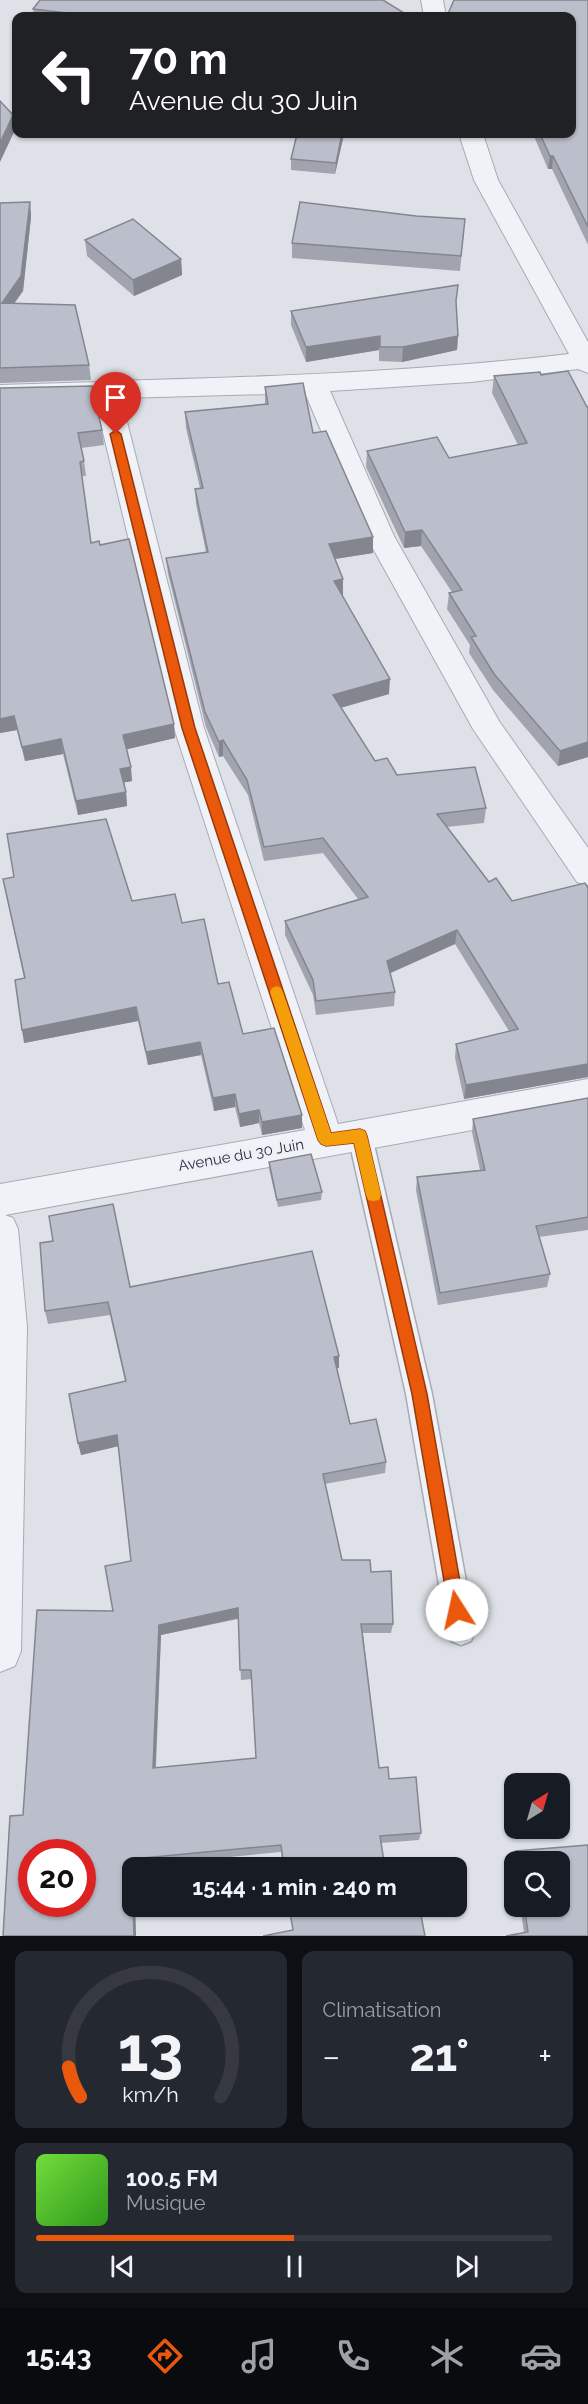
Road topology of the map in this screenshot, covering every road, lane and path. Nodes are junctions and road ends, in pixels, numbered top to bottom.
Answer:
1 (472, 138) edge
2 (586, 363) edge
3 (314, 384) junction
4 (105, 388) junction
5 (0, 393) edge
6 (588, 873) edge
7 (588, 1094) edge
8 (360, 1136) junction
9 (326, 1140) junction
10 (0, 1200) edge
11 (0, 1229) edge
12 (461, 1631) dead end
13 (0, 1651) edge

1 - 2 street
2 - 3 street
3 - 4 street
3 - 6 street
4 - 5 street
4 - 9 street
7 - 8 street, Avenue du 30 Juin
8 - 9 street, Avenue du 30 Juin
8 - 12 lane
9 - 10 street, Avenue du 30 Juin
11 - 13 street

